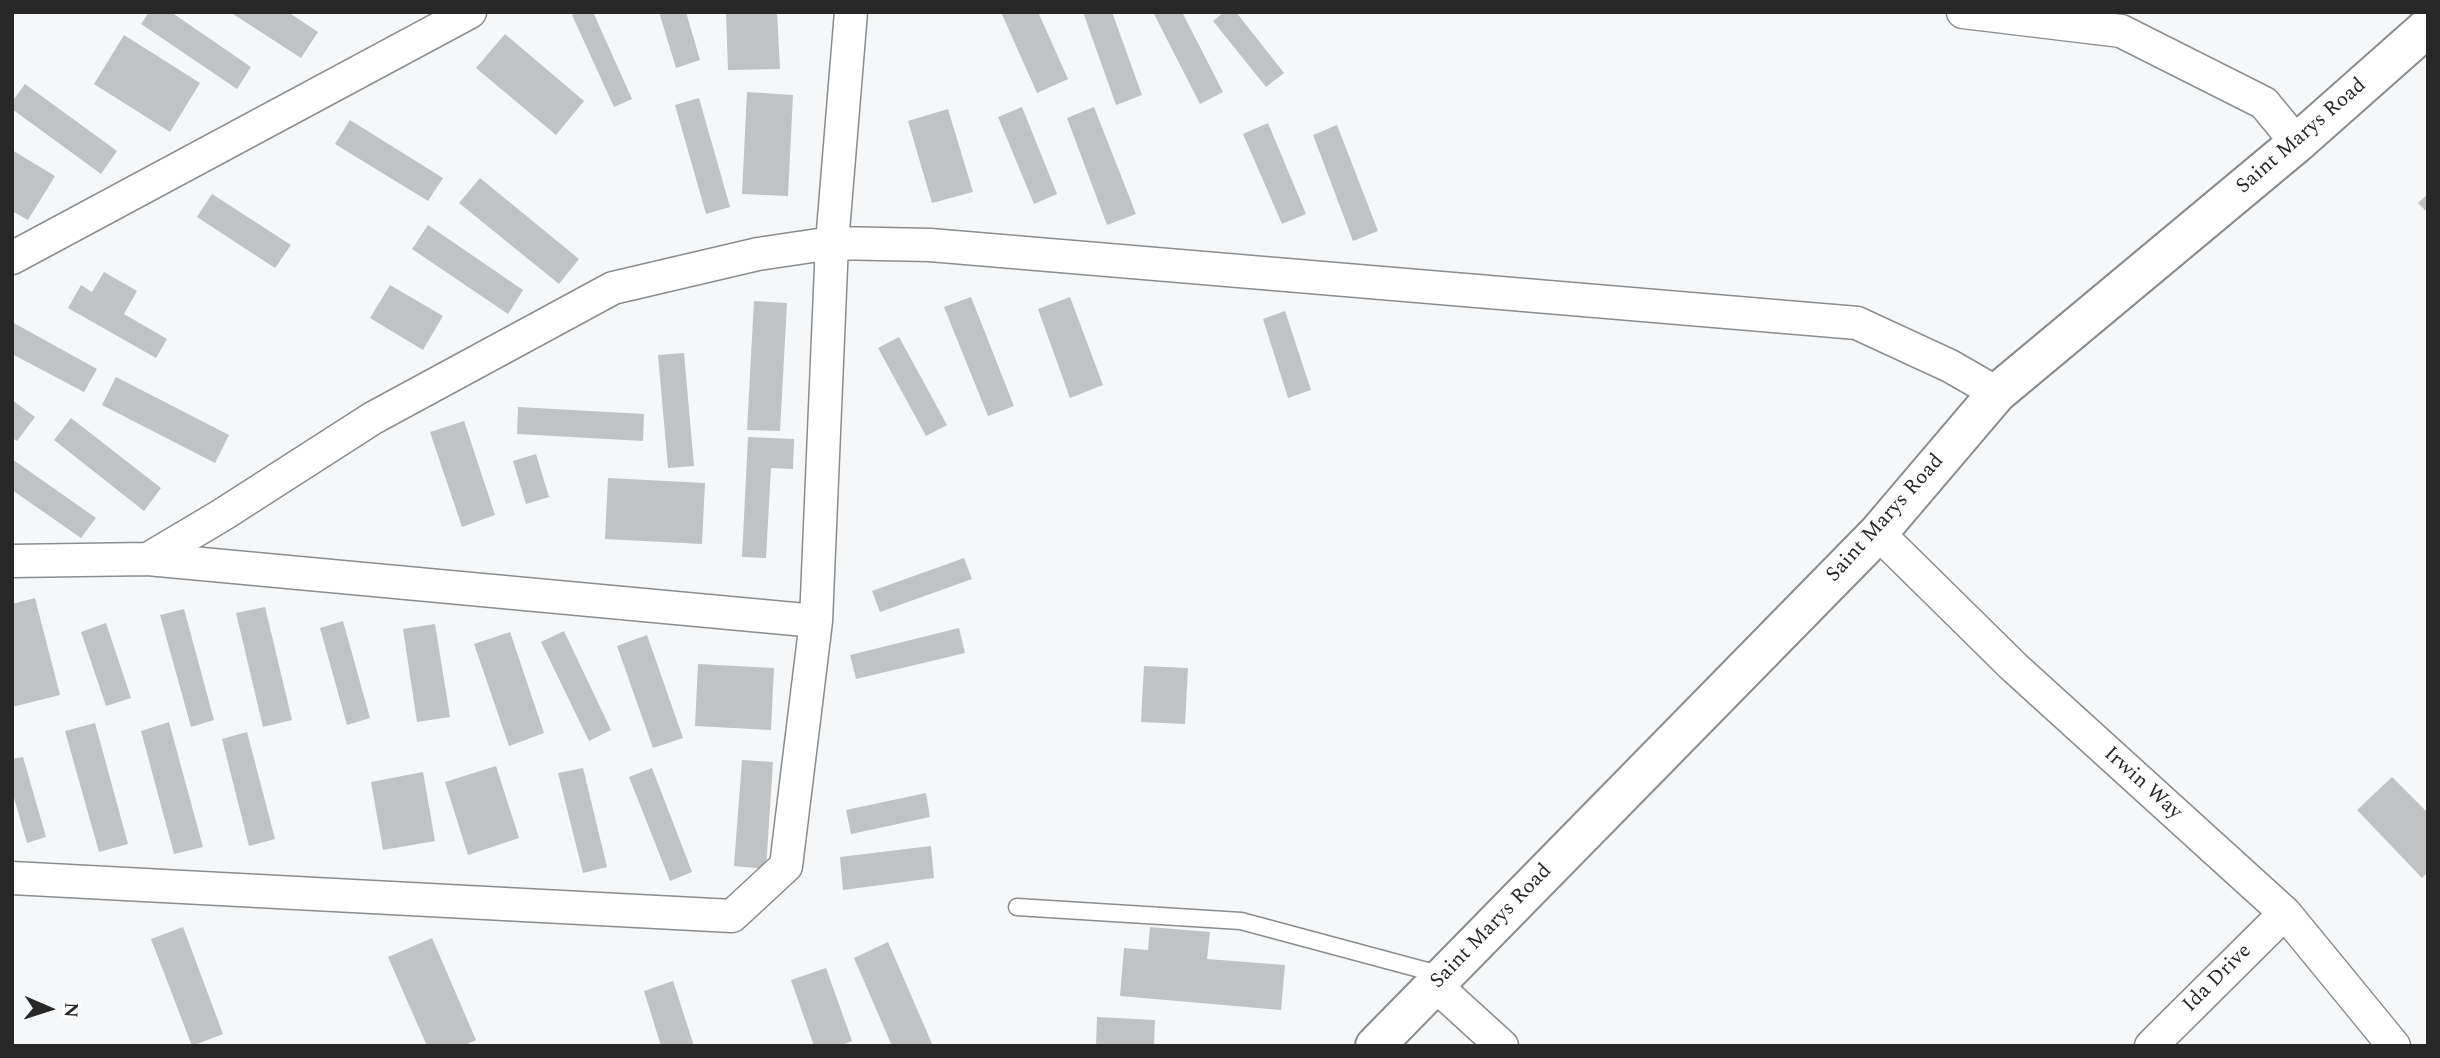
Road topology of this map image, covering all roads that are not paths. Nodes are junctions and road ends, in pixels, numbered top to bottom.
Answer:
1 (470, 12) edge
2 (851, 12) edge
3 (1963, 12) edge
4 (2428, 27) edge
5 (2297, 143) junction
6 (832, 243) junction
7 (12, 258) edge
8 (1997, 393) junction
9 (1878, 533) junction
10 (148, 559) junction
11 (12, 561) edge
12 (816, 621) junction
13 (12, 878) edge
14 (1017, 907) dead end
15 (2284, 913) junction
16 (1439, 981) junction
17 (1376, 1046) edge
18 (1502, 1046) edge
19 (2151, 1046) edge
20 (2394, 1046) edge

1 - 7 street
2 - 6 street
3 - 5 street
4 - 5 main road, Saint Marys Road
5 - 8 main road, Saint Marys Road
6 - 8 street
6 - 10 street
6 - 12 street
8 - 9 main road, Saint Marys Road
9 - 15 street, Irwin Way
9 - 16 main road, Saint Marys Road
10 - 11 street
10 - 12 street
12 - 13 street
14 - 16 lane
15 - 19 street, Ida Drive
15 - 20 street, Irwin Way
16 - 17 main road, Saint Marys Road
16 - 18 street

